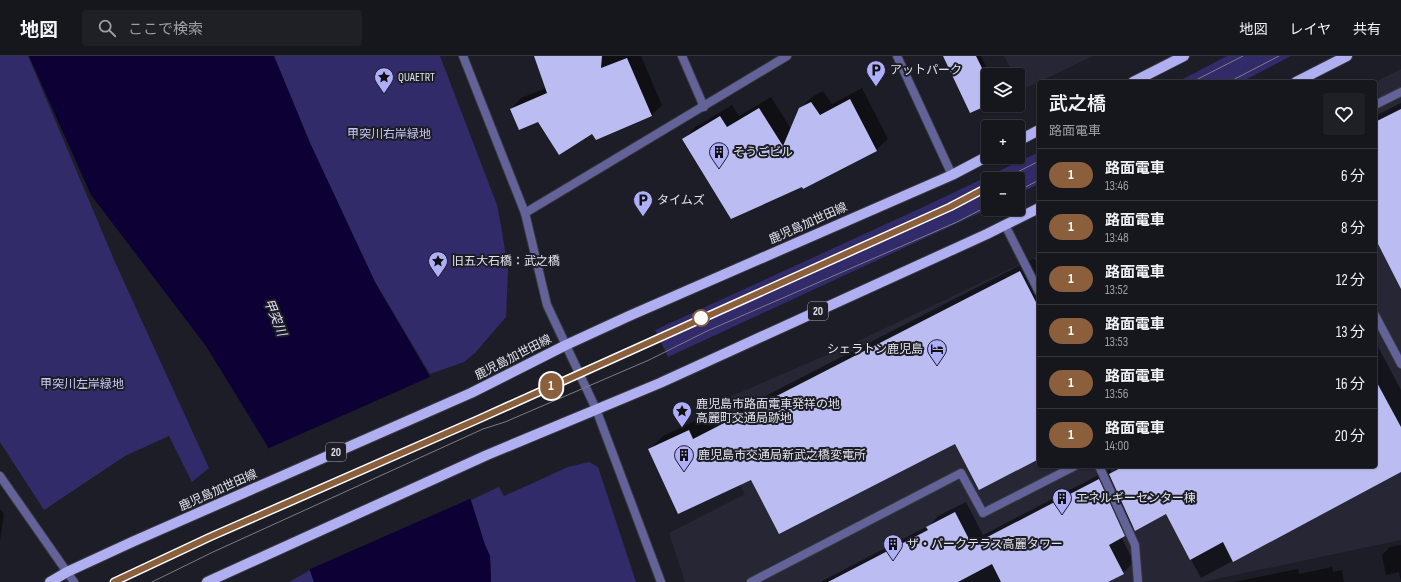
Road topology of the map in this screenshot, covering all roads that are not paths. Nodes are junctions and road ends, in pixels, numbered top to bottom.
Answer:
1 (463, 56) edge
2 (682, 56) edge
3 (787, 56) edge
4 (897, 56) edge
5 (1184, 56) edge
6 (1347, 56) edge
7 (1313, 78) edge
8 (1137, 80) edge
9 (1401, 92) edge
10 (1377, 104) edge
11 (704, 107) junction
12 (1037, 131) edge
13 (1025, 137) edge
14 (981, 160) edge
15 (952, 175) junction
16 (1037, 209) edge
17 (525, 213) junction
18 (1005, 225) junction
19 (1037, 288) edge
20 (1377, 319) edge
21 (566, 345) junction
22 (1401, 364) edge
23 (596, 410) junction
24 (1071, 468) edge
25 (1100, 468) edge
26 (0, 476) edge
27 (67, 572) junction
28 (50, 582) edge
29 (74, 582) edge
30 (207, 582) edge
31 (661, 582) edge
32 (751, 582) edge
33 (1138, 582) edge

1 - 17 street
2 - 11 street
3 - 11 street
4 - 15 street
5 - 8 main road
6 - 7 main road
9 - 10 street
11 - 17 street
12 - 13 main road
14 - 15 main road, 鹿児島加世田線 / 20
15 - 21 main road, 鹿児島加世田線 / 20
16 - 18 main road, 20
17 - 21 street
18 - 19 street
18 - 23 main road, 20
20 - 22 street
21 - 23 street
21 - 27 main road, 鹿児島加世田線 / 20
23 - 30 main road, 20
23 - 31 street
24 - 32 street
25 - 33 street
26 - 27 street
27 - 28 main road, 鹿児島加世田線 / 20
27 - 29 street

